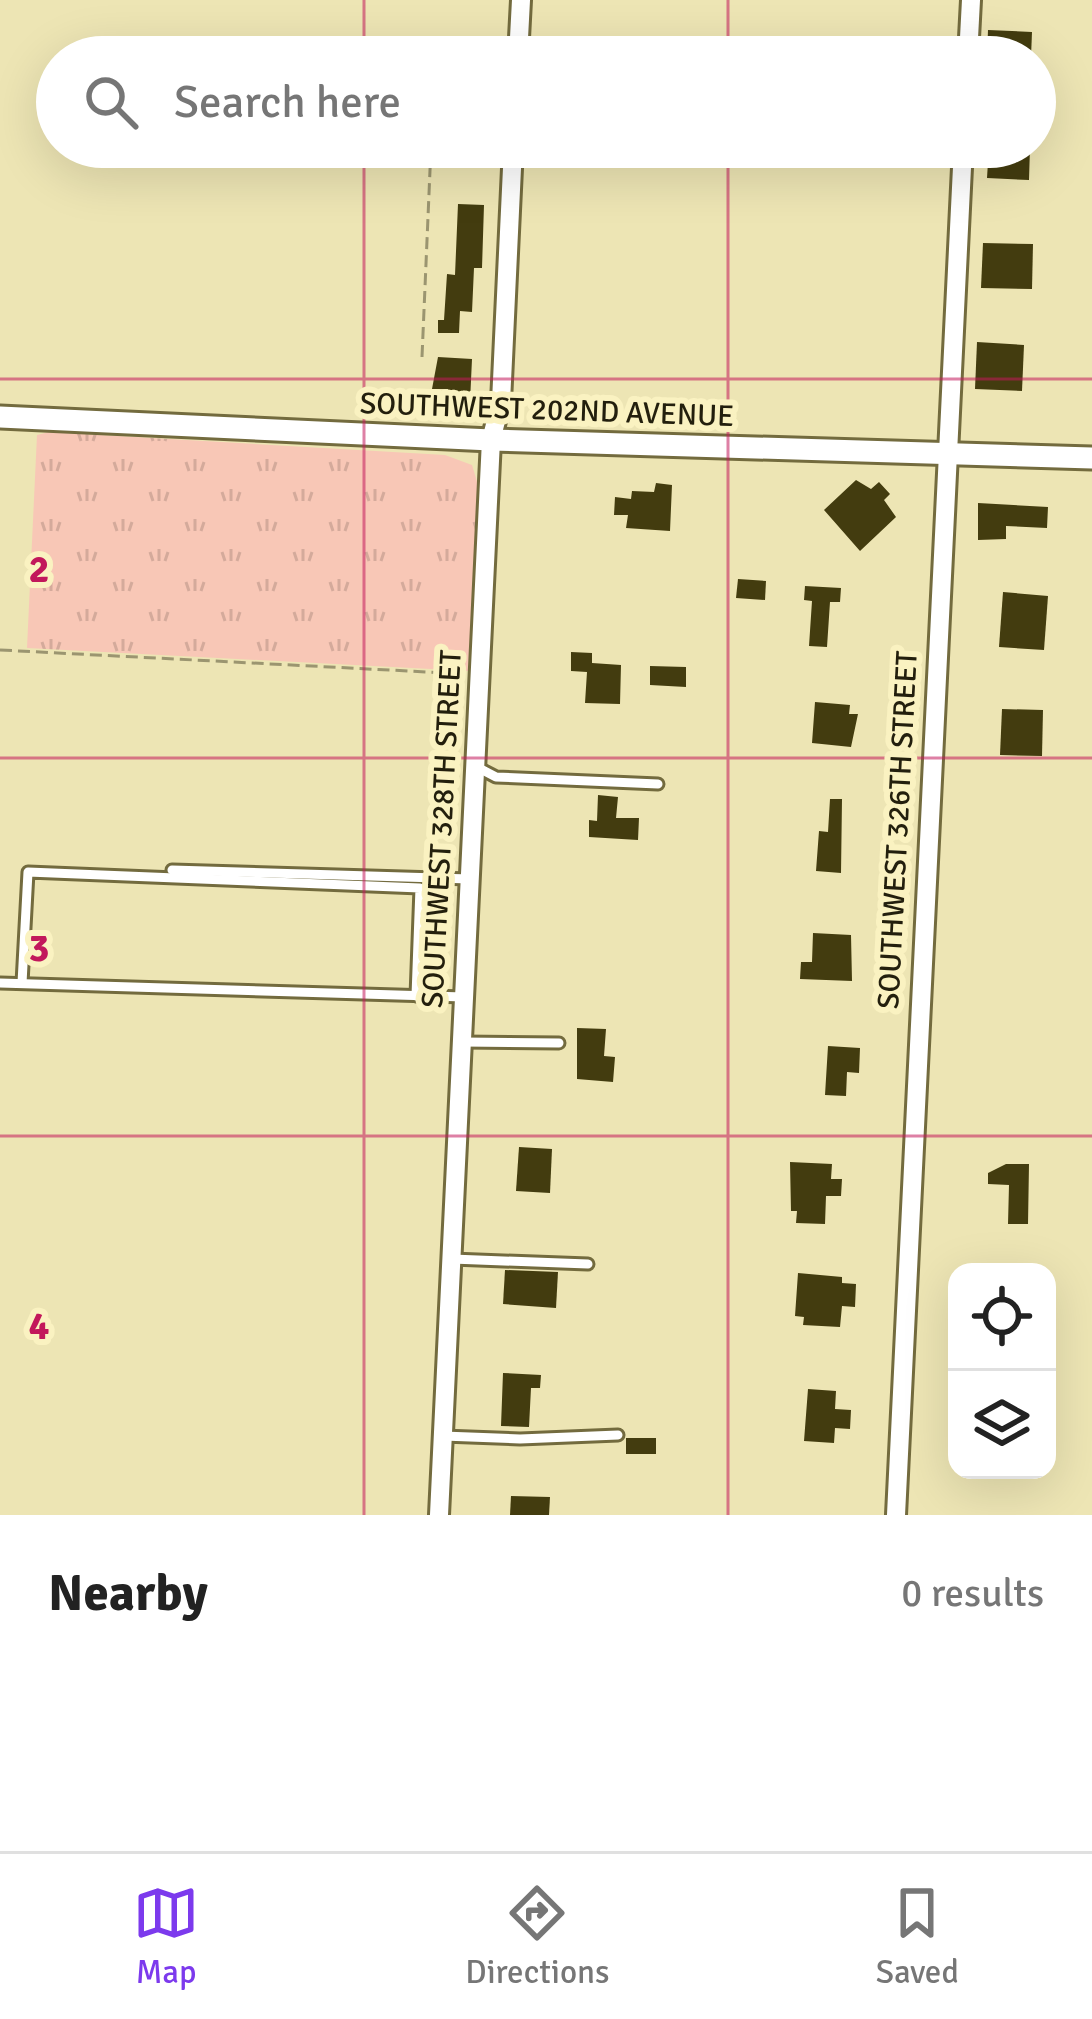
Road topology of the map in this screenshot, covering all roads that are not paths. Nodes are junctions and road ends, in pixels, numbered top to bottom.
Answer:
1 (521, 0) edge
2 (971, 0) edge
3 (519, 36) edge
4 (969, 36) edge
5 (512, 168) edge
6 (962, 168) edge
7 (0, 417) edge
8 (490, 440) junction
9 (946, 453) junction
10 (1092, 458) edge
11 (475, 766) junction
12 (658, 784) dead end
13 (172, 870) dead end
14 (470, 879) junction
15 (0, 982) edge
16 (22, 983) junction
17 (416, 996) junction
18 (464, 997) junction
19 (462, 1042) junction
20 (559, 1043) dead end
21 (520, 1245) dead end
22 (452, 1259) junction
23 (519, 1262) junction
24 (588, 1264) dead end
25 (618, 1435) dead end
26 (443, 1436) junction
27 (439, 1515) edge
28 (896, 1515) edge

1 - 3 street
2 - 4 street
5 - 8 street, SOUTHWEST 328TH STREET
6 - 9 street, SOUTHWEST 326TH STREET
7 - 8 street, SOUTHWEST 202ND AVENUE
8 - 9 street, SOUTHWEST 202ND AVENUE
8 - 11 street, SOUTHWEST 328TH STREET
9 - 10 street, SOUTHWEST 202ND AVENUE
9 - 28 street, SOUTHWEST 326TH STREET
11 - 12 lane
11 - 14 street, SOUTHWEST 328TH STREET
13 - 14 lane
14 - 18 street, SOUTHWEST 328TH STREET
15 - 16 lane
16 - 17 lane
16 - 17 lane
17 - 18 lane
18 - 19 street, SOUTHWEST 328TH STREET
19 - 20 lane
19 - 22 street, SOUTHWEST 328TH STREET
21 - 23 lane
22 - 23 lane
22 - 26 street, SOUTHWEST 328TH STREET
23 - 24 lane
25 - 26 lane
26 - 27 street, SOUTHWEST 328TH STREET

